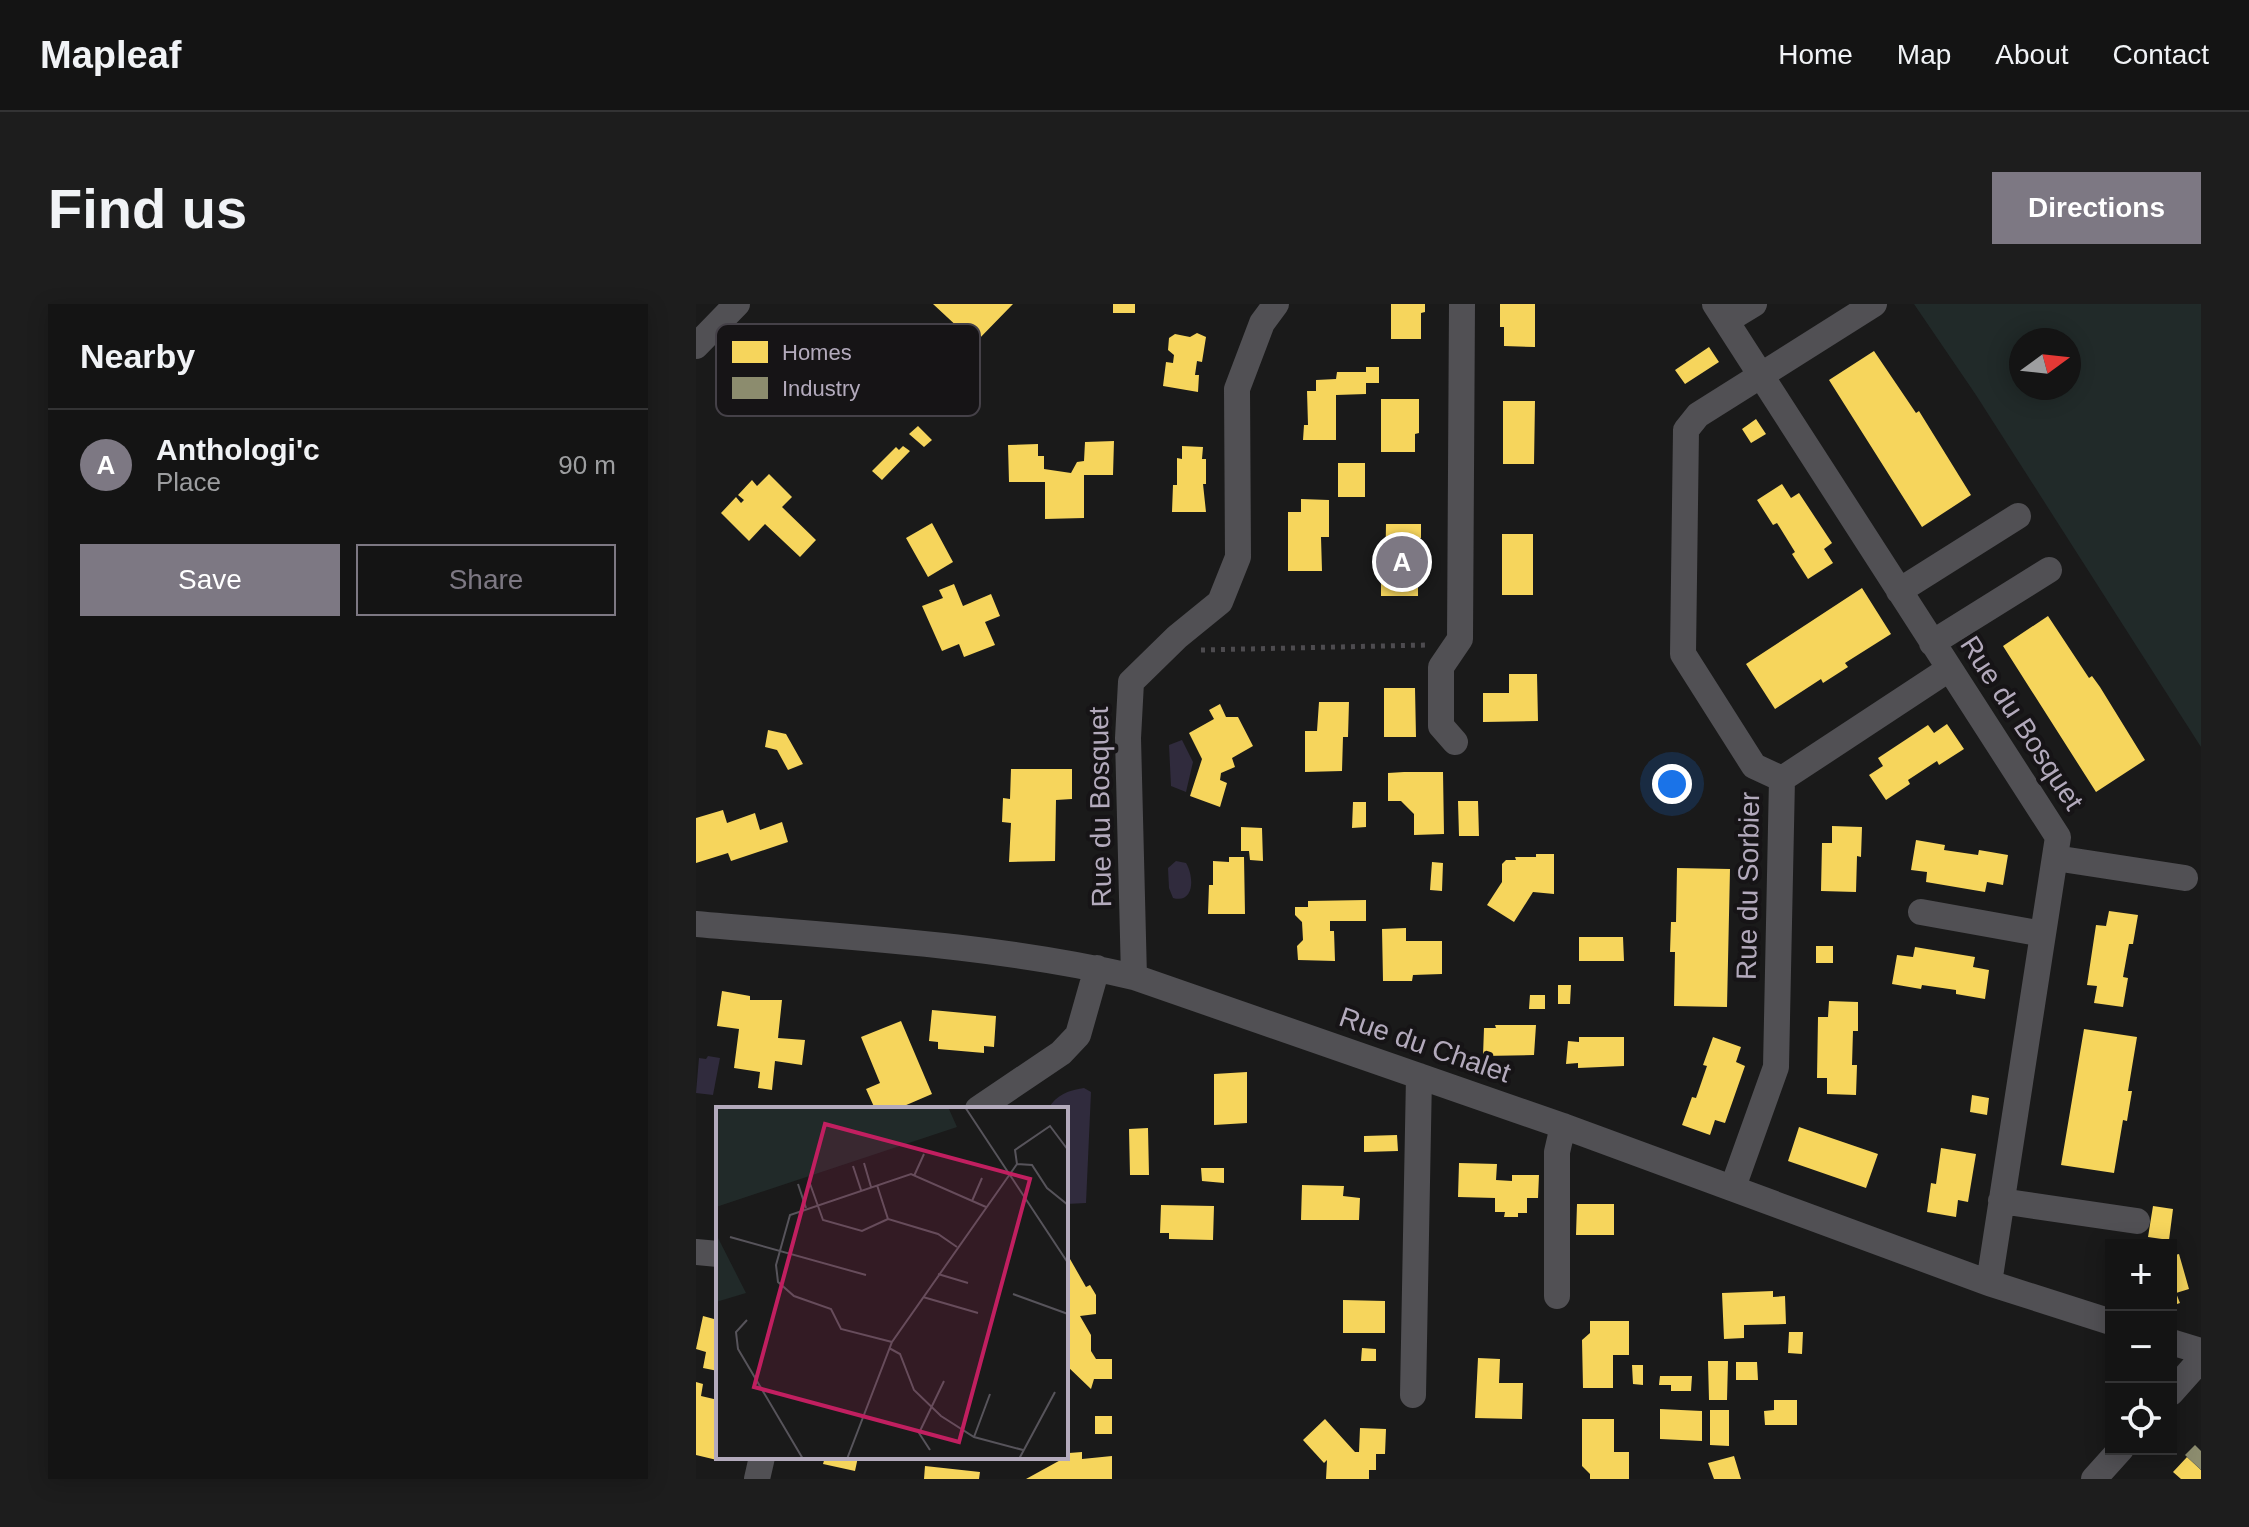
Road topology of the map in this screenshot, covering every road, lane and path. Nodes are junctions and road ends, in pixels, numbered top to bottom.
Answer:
1 (737, 304) edge
2 (1276, 304) edge
3 (1462, 304) edge
4 (1754, 304) edge
5 (1874, 304) edge
6 (1720, 313) edge
7 (717, 324) edge
8 (716, 326) edge
9 (696, 346) edge
10 (1761, 376) junction
11 (2018, 516) dead end
12 (2049, 570) dead end
13 (1899, 591) junction
14 (1932, 643) junction
15 (1456, 644) junction
16 (1163, 650) junction
17 (1949, 669) junction
18 (1455, 742) dead end
19 (1782, 779) junction
20 (2055, 858) junction
21 (2185, 878) dead end
22 (1921, 912) dead end
23 (696, 924) edge
24 (2043, 934) junction
25 (1097, 968) junction
26 (1134, 977) junction
27 (1419, 1076) junction
28 (981, 1107) edge
29 (1563, 1126) junction
30 (1733, 1187) junction
31 (2001, 1201) junction
32 (2137, 1221) dead end
33 (696, 1252) edge
34 (716, 1254) edge
35 (1989, 1283) junction
36 (1557, 1296) dead end
37 (2105, 1320) edge
38 (2177, 1344) edge
39 (2201, 1351) edge
40 (2201, 1359) edge
41 (2177, 1386) edge
42 (1413, 1395) dead end
43 (2116, 1455) edge
44 (762, 1459) edge
45 (757, 1479) edge
46 (2094, 1479) edge

1 - 7 street
2 - 16 street, Rue du Bosquet
3 - 15 street
4 - 6 street
5 - 10 street
6 - 10 street, Rue du Bosquet
8 - 9 street
10 - 13 street, Rue du Bosquet
10 - 19 street
11 - 13 street
12 - 14 street
13 - 14 street, Rue du Bosquet
14 - 17 street, Rue du Bosquet
15 - 16 path
15 - 18 street
16 - 26 street, Rue du Bosquet
17 - 19 street, Rue du Sorbier
17 - 20 street, Rue du Bosquet
19 - 30 street, Rue du Sorbier
20 - 21 street
20 - 24 street, Rue du Bosquet
22 - 24 street
23 - 25 street, Rue du Chalet
24 - 31 street, Rue du Bosquet
25 - 26 street, Rue du Chalet
25 - 28 street
26 - 27 street, Rue du Chalet
27 - 29 street, Rue du Chalet
27 - 42 street
29 - 30 street, Rue du Chalet
29 - 36 street
30 - 35 street, Rue du Chalet
31 - 32 street
31 - 35 street, Rue du Bosquet
33 - 34 street
35 - 37 street, Rue du Chalet
38 - 39 street
40 - 41 street
43 - 46 street
44 - 45 street

